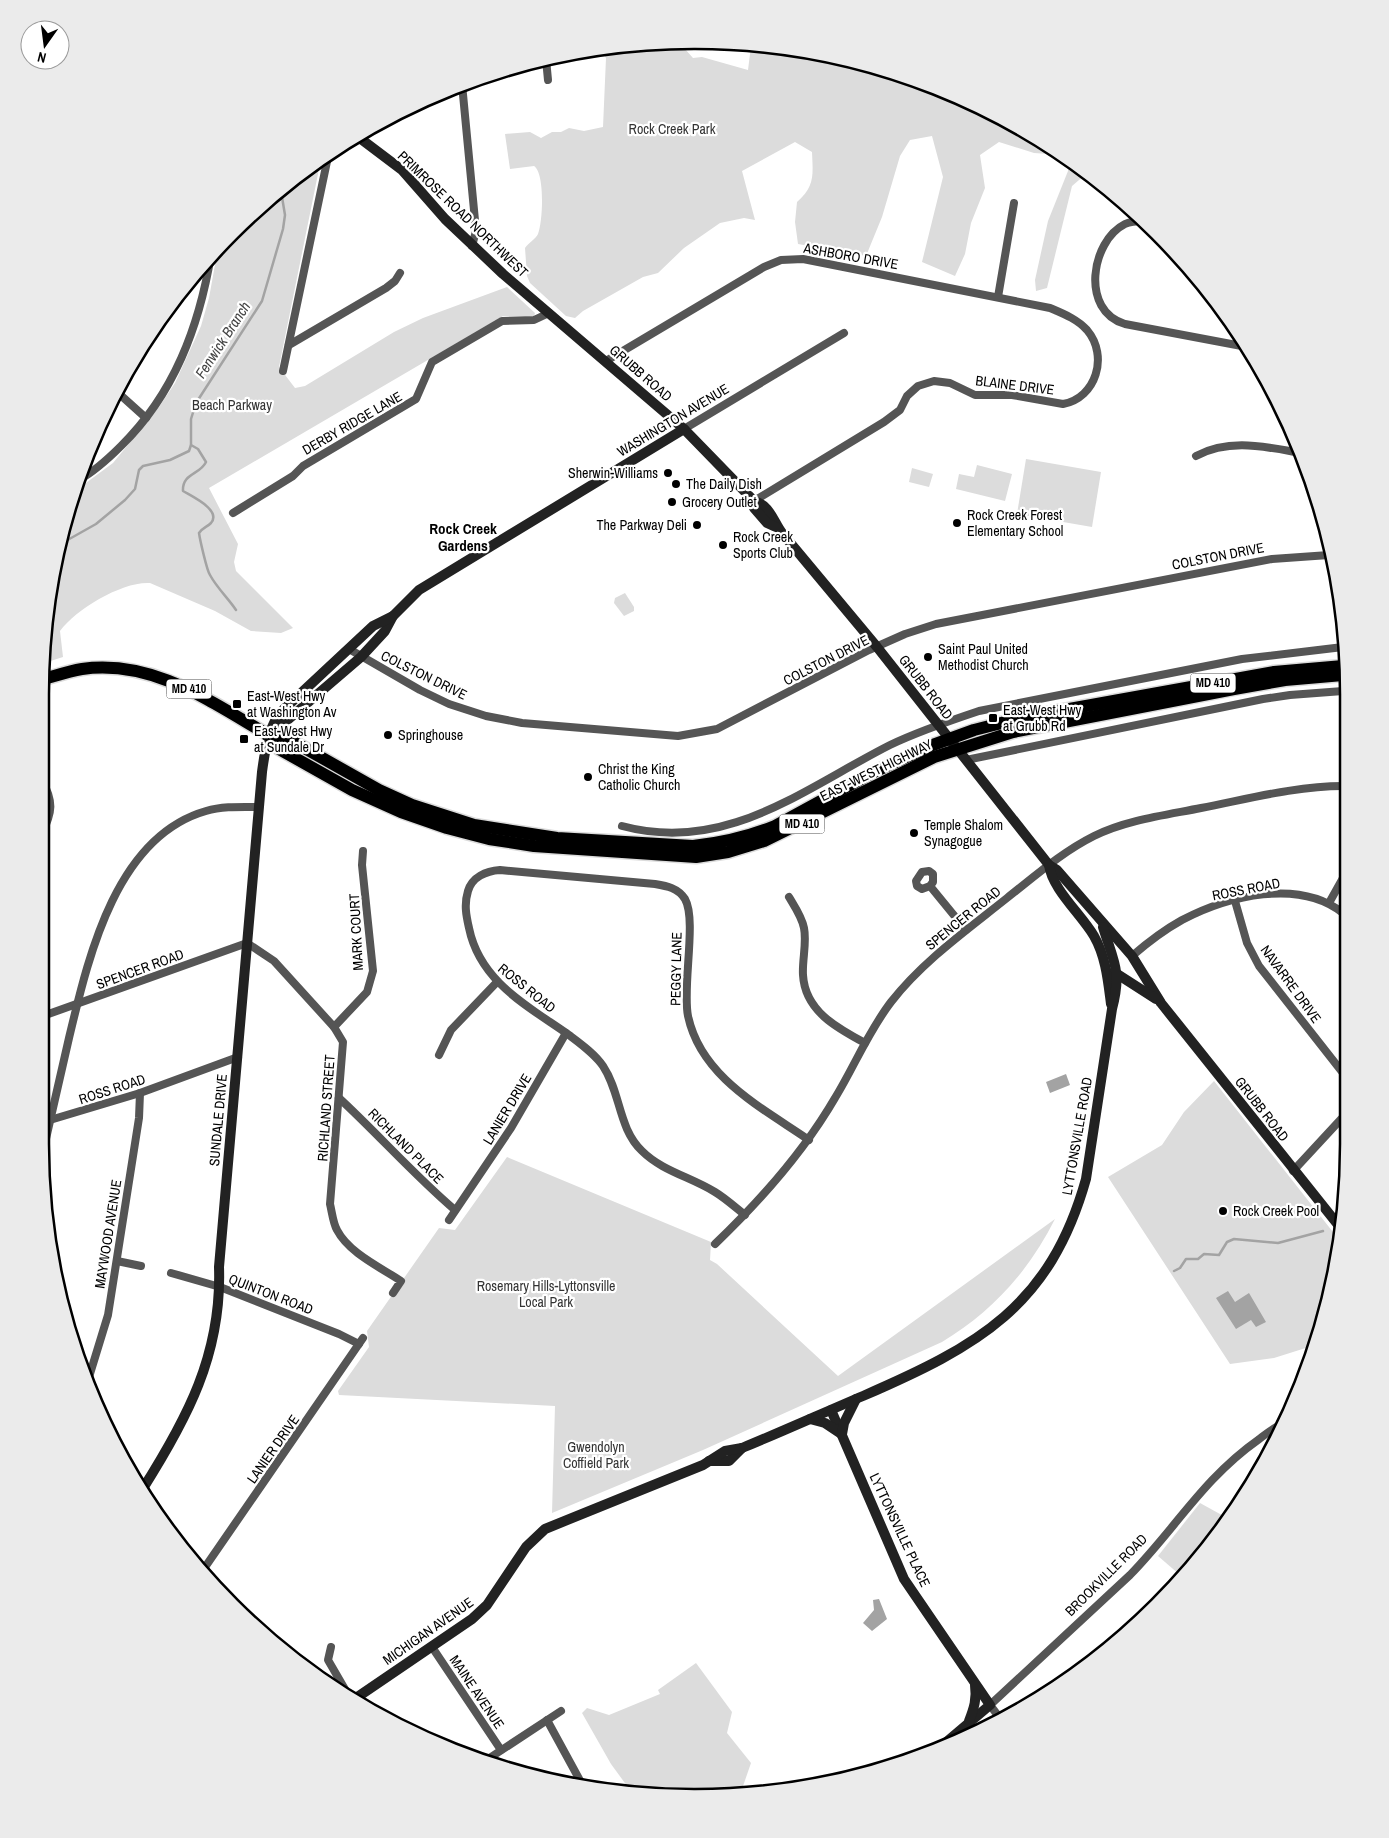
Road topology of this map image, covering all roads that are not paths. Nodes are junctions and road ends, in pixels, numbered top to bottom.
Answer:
1 (547, 66) edge
2 (548, 80) dead end
3 (463, 92) edge
4 (364, 140) edge
5 (326, 165) edge
6 (1014, 203) dead end
7 (1134, 222) edge
8 (472, 246) junction
9 (208, 270) edge
10 (400, 272) dead end
11 (526, 293) joint
12 (998, 297) junction
13 (549, 313) junction
14 (844, 333) dead end
15 (289, 345) junction
16 (1237, 345) edge
17 (606, 361) junction
18 (283, 371) dead end
19 (122, 396) edge
20 (146, 418) junction
21 (684, 429) junction
22 (1293, 451) edge
23 (1196, 456) dead end
24 (88, 474) edge
25 (754, 501) junction
26 (233, 513) dead end
27 (1325, 555) edge
28 (392, 616) junction
29 (877, 647) junction
30 (1339, 647) edge
31 (349, 649) junction
32 (360, 657) junction
33 (1339, 666) edge
34 (1340, 675) edge
35 (49, 678) edge
36 (1340, 691) edge
37 (938, 725) junction
38 (270, 736) junction
39 (953, 744) junction
40 (966, 760) junction
41 (1340, 786) edge
42 (49, 793) edge
43 (259, 807) junction
44 (49, 815) edge
45 (622, 826) dead end
46 (665, 831) junction
47 (664, 845) junction
48 (363, 851) dead end
49 (1049, 865) junction
50 (1340, 883) edge
51 (656, 884) joint
52 (930, 886) dead end
53 (789, 897) dead end
54 (1235, 901) junction
55 (1329, 903) junction
56 (1340, 911) edge
57 (1102, 923) junction
58 (966, 930) junction
59 (247, 944) junction
60 (1132, 956) junction
61 (1106, 967) junction
62 (1118, 975) junction
63 (497, 982) junction
64 (1161, 1003) junction
65 (77, 1005) junction
66 (1112, 1009) junction
67 (49, 1014) edge
68 (334, 1027) junction
69 (566, 1033) junction
70 (865, 1043) junction
71 (439, 1055) dead end
72 (238, 1057) junction
73 (1340, 1069) edge
74 (140, 1093) junction
75 (339, 1098) junction
76 (50, 1120) junction
77 (1340, 1120) edge
78 (49, 1124) edge
79 (809, 1140) junction
80 (1293, 1171) junction
81 (456, 1210) junction
82 (745, 1215) junction
83 (449, 1220) dead end
84 (1336, 1222) edge
85 (715, 1244) dead end
86 (117, 1261) junction
87 (141, 1266) dead end
88 (171, 1274) dead end
89 (220, 1287) junction
90 (393, 1293) dead end
91 (361, 1341) joint
92 (91, 1371) edge
93 (856, 1399) junction
94 (831, 1410) junction
95 (810, 1419) junction
96 (1273, 1431) edge
97 (842, 1434) junction
98 (146, 1483) edge
99 (206, 1566) edge
100 (331, 1647) dead end
101 (432, 1648) junction
102 (974, 1681) junction
103 (340, 1683) edge
104 (360, 1695) edge
105 (990, 1705) junction
106 (561, 1711) dead end
107 (997, 1714) edge
108 (547, 1720) junction
109 (968, 1723) junction
110 (955, 1734) edge
111 (501, 1750) junction
112 (492, 1756) edge
113 (579, 1779) edge

1 - 2 street
3 - 8 street
4 - 8 street, PRIMROSE ROAD NORTHWEST
5 - 15 street
6 - 12 street
7 - 16 street
8 - 11 street, PRIMROSE ROAD NORTHWEST
9 - 20 street
10 - 15 street
11 - 13 street, GRUBB ROAD
12 - 17 street, ASHBORO DRIVE
12 - 25 street, BLAINE DRIVE
13 - 17 street, GRUBB ROAD
13 - 26 street, DERBY RIDGE LANE
14 - 21 street, WASHINGTON AVENUE
15 - 18 street
17 - 21 street, GRUBB ROAD
19 - 20 street
20 - 24 street
21 - 25 street, GRUBB ROAD
21 - 28 street, WASHINGTON AVENUE
22 - 23 street
25 - 29 street, GRUBB ROAD
27 - 29 street, COLSTON DRIVE
28 - 31 street, WASHINGTON AVENUE
28 - 32 street, WASHINGTON AVENUE
29 - 32 street, COLSTON DRIVE
29 - 37 street, GRUBB ROAD
30 - 37 street, EAST-WEST HIGHWAY
31 - 32 street, COLSTON DRIVE
31 - 38 street, WASHINGTON AVENUE
32 - 38 street, WASHINGTON AVENUE
33 - 39 main road, EAST-WEST HIGHWAY / MD 410
34 - 39 main road, EAST-WEST HIGHWAY / MD 410
35 - 38 main road, EAST-WEST HIGHWAY / MD 410
36 - 40 street
37 - 39 street, GRUBB ROAD
37 - 46 street, EAST-WEST HIGHWAY
38 - 39 main road, EAST-WEST HIGHWAY / MD 410
38 - 43 street, SUNDALE DRIVE
38 - 47 main road, EAST-WEST HIGHWAY / MD 410
39 - 40 street, GRUBB ROAD
39 - 47 main road, EAST-WEST HIGHWAY / MD 410
40 - 49 street, GRUBB ROAD
41 - 49 street, SPENCER ROAD
42 - 44 street
43 - 59 street, SUNDALE DRIVE
43 - 65 street
45 - 46 street, EAST-WEST HIGHWAY
46 - 47 street
48 - 68 street, MARK COURT
49 - 57 street, GRUBB ROAD
49 - 58 street, SPENCER ROAD
49 - 61 street, GRUBB ROAD
50 - 55 street
51 - 63 street, ROSS ROAD
51 - 79 street, PEGGY LANE
52 - 58 street
53 - 70 street
54 - 55 street, ROSS ROAD
54 - 60 street, ROSS ROAD
54 - 73 street, NAVARRE DRIVE
55 - 56 street, ROSS ROAD
57 - 60 street, GRUBB ROAD
57 - 62 street, LYTTONSVILLE ROAD
58 - 70 street, SPENCER ROAD
59 - 65 street, SPENCER ROAD
59 - 68 street, RICHLAND STREET
59 - 72 street, SUNDALE DRIVE
60 - 64 street, GRUBB ROAD
61 - 62 street, GRUBB ROAD
61 - 66 street, LYTTONSVILLE ROAD
62 - 64 street, GRUBB ROAD
62 - 66 street, LYTTONSVILLE ROAD
63 - 69 street, ROSS ROAD
63 - 71 street
64 - 80 street, GRUBB ROAD
65 - 67 street, SPENCER ROAD
65 - 76 street
66 - 93 street, LYTTONSVILLE ROAD
68 - 75 street, RICHLAND STREET
69 - 81 street, LANIER DRIVE
69 - 82 street, ROSS ROAD
70 - 79 street, SPENCER ROAD
72 - 74 street, ROSS ROAD
72 - 89 street, SUNDALE DRIVE
74 - 76 street, ROSS ROAD
74 - 86 street, MAYWOOD AVENUE
75 - 81 street, RICHLAND PLACE
75 - 90 street, RICHLAND STREET
76 - 78 street
77 - 80 street
79 - 82 street, SPENCER ROAD
80 - 84 street, GRUBB ROAD
81 - 83 street, LANIER DRIVE
82 - 85 street, SPENCER ROAD
86 - 87 street
86 - 92 street, MAYWOOD AVENUE
88 - 89 street, QUINTON ROAD
89 - 91 street, QUINTON ROAD
89 - 98 street, SUNDALE DRIVE
91 - 99 street, LANIER DRIVE
93 - 94 street, LYTTONSVILLE ROAD
93 - 97 street
94 - 95 street, MICHIGAN AVENUE
94 - 97 street, LYTTONSVILLE PLACE
95 - 97 street
95 - 101 street, MICHIGAN AVENUE
96 - 105 street, BROOKVILLE ROAD
97 - 102 street, LYTTONSVILLE PLACE
100 - 103 street
101 - 104 street, MICHIGAN AVENUE
101 - 111 street, MAINE AVENUE
102 - 105 street, LYTTONSVILLE PLACE
102 - 109 street
105 - 107 street
105 - 109 street, BROOKVILLE ROAD
106 - 108 street
108 - 111 street
108 - 113 street
109 - 110 street, BROOKVILLE ROAD
111 - 112 street

